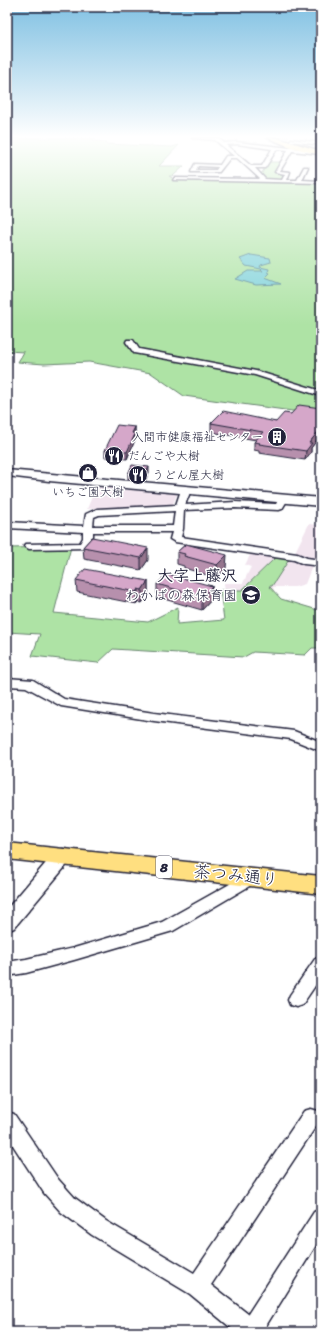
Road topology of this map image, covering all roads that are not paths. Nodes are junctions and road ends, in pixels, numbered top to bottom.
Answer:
1 (130, 342) dead end
2 (321, 394) edge
3 (7, 473) edge
4 (186, 490) junction
5 (283, 499) junction
6 (321, 502) edge
7 (179, 508) junction
8 (7, 525) edge
9 (87, 530) junction
10 (178, 530) junction
11 (29, 546) dead end
12 (321, 563) edge
13 (7, 682) edge
14 (321, 747) edge
15 (7, 851) edge
16 (63, 856) junction
17 (254, 877) junction
18 (321, 885) edge
19 (7, 923) edge
20 (321, 964) edge
21 (7, 969) edge
22 (296, 1000) dead end
23 (311, 1117) dead end
24 (7, 1120) edge
25 (321, 1219) edge
26 (197, 1287) junction
27 (252, 1331) edge

1 - 2 street
3 - 4 street
4 - 5 street
4 - 7 street
5 - 6 street
5 - 7 street
7 - 9 street
7 - 10 street
8 - 9 street
9 - 10 street
9 - 11 street
10 - 12 street
13 - 14 street
15 - 16 main road, 茶つみ通り / 8
16 - 17 main road, 茶つみ通り / 8
16 - 19 street
17 - 18 main road, 茶つみ通り / 8
17 - 21 street
20 - 22 street
23 - 26 street
24 - 26 street
25 - 27 street
26 - 27 street

